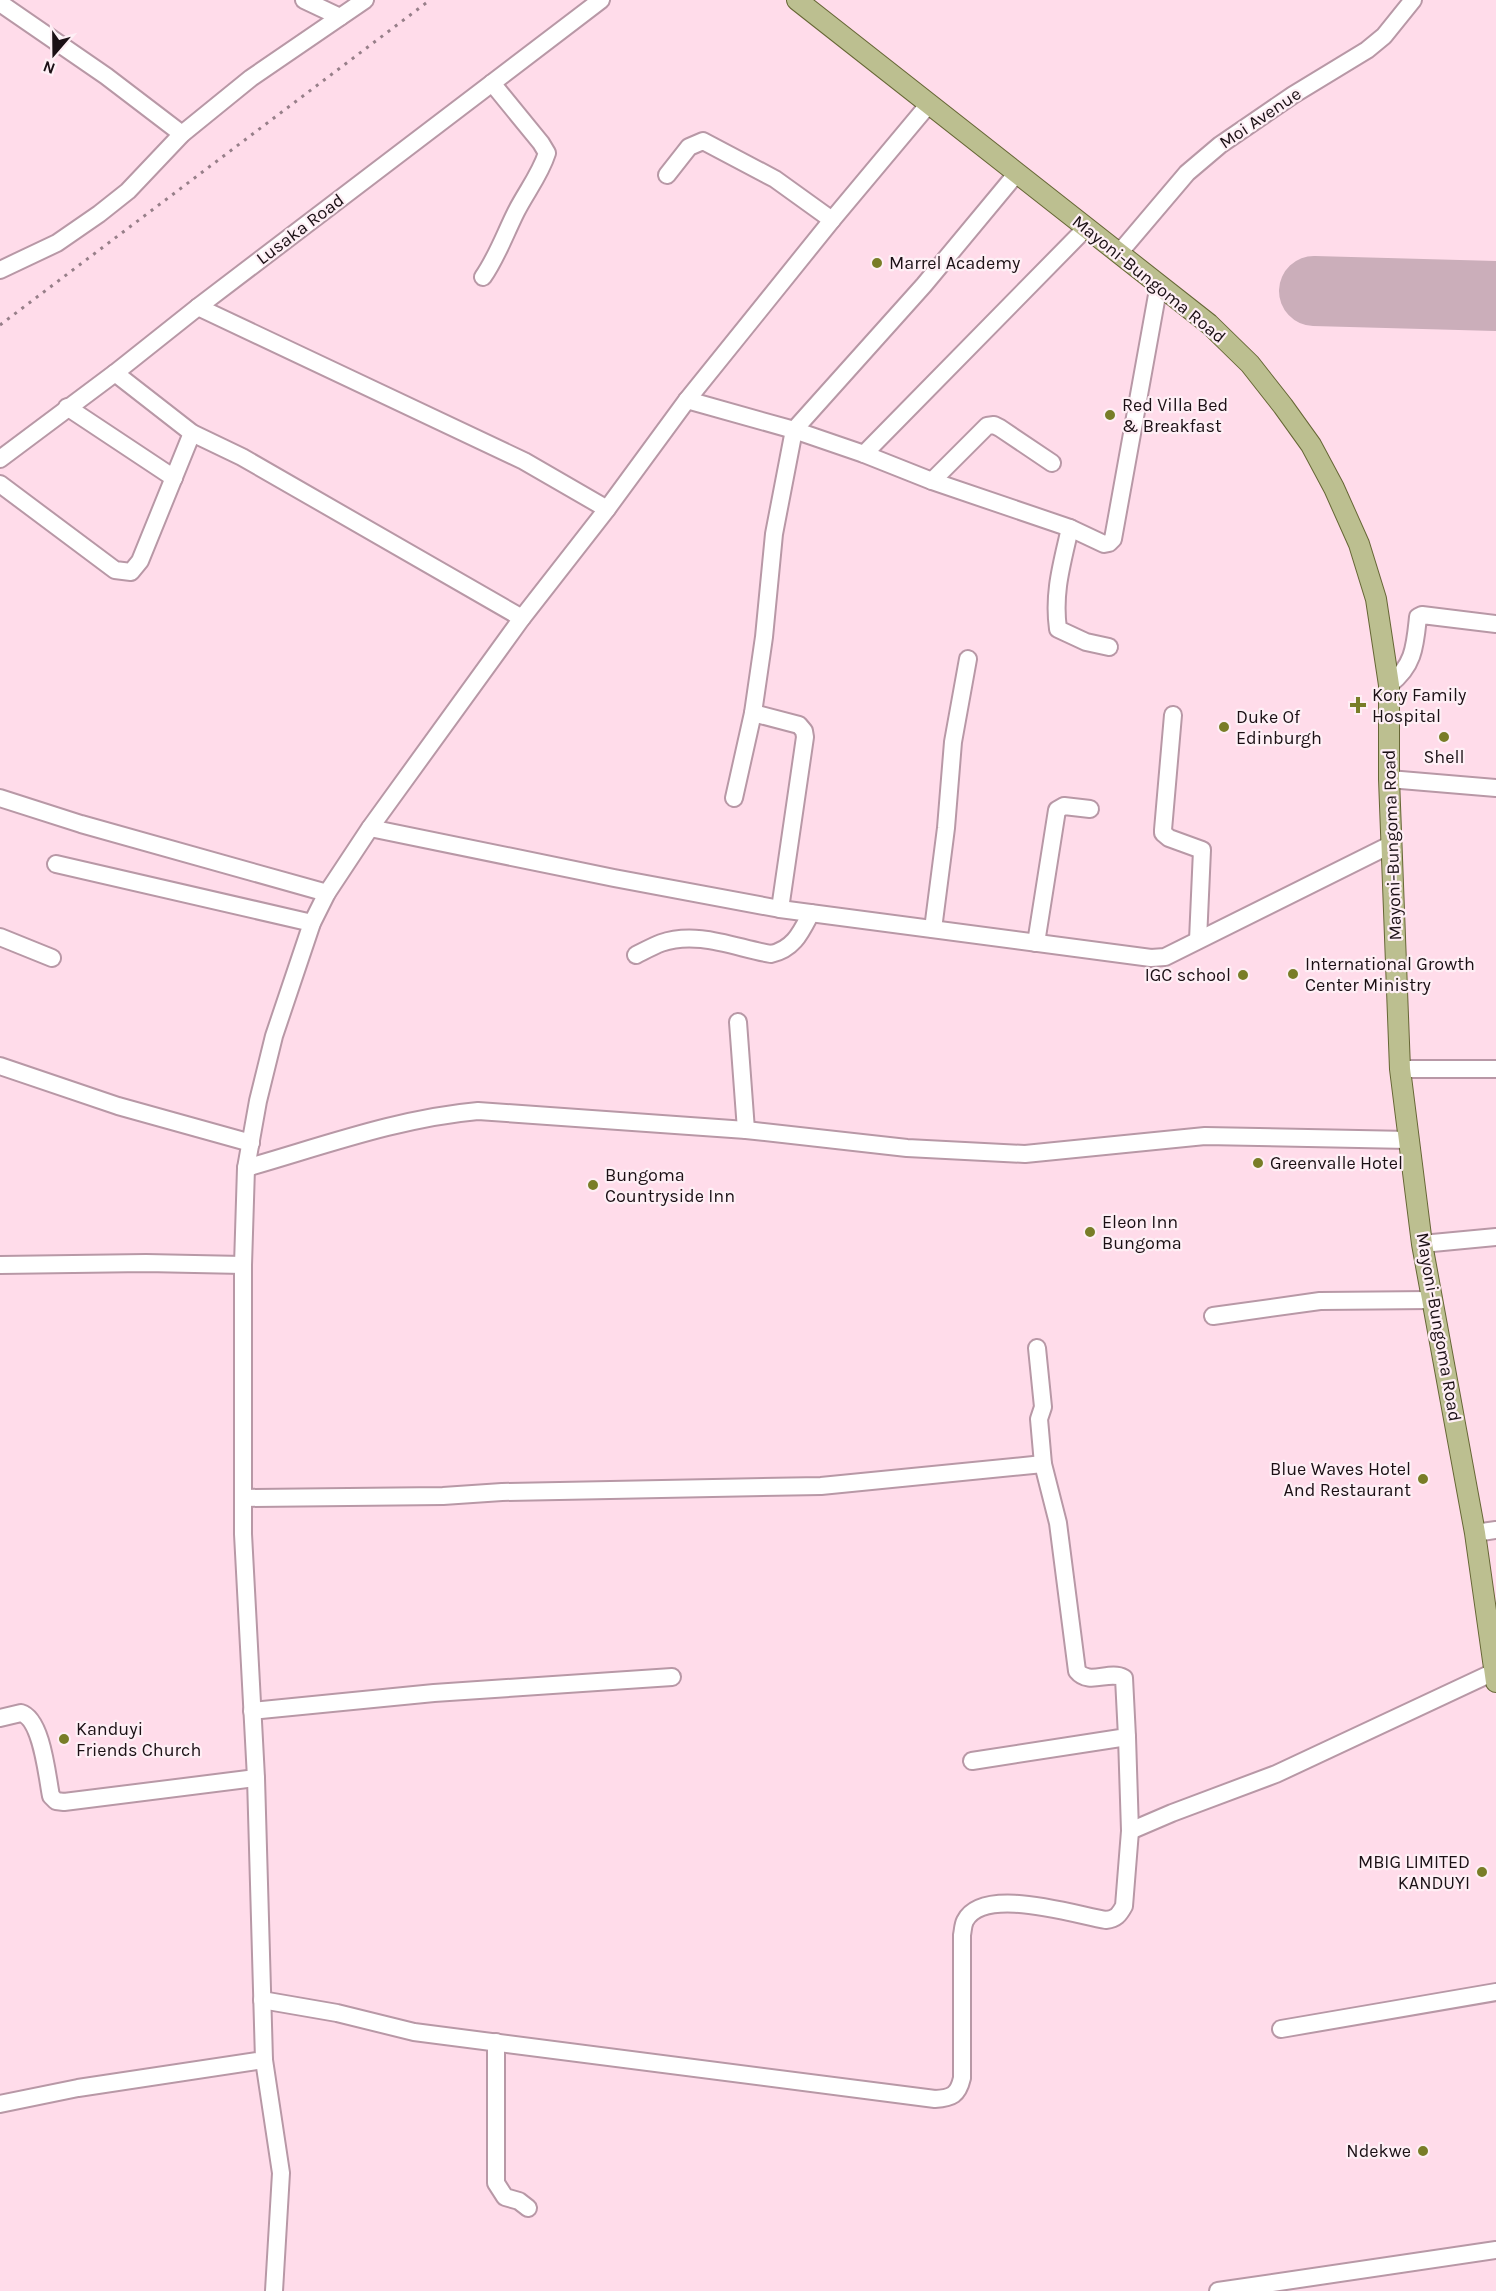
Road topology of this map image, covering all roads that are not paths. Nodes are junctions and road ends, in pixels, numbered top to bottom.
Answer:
1 (304, 0) edge
2 (365, 0) edge
3 (601, 0) edge
4 (797, 0) edge
5 (1413, 0) edge
6 (0, 3) edge
7 (340, 17) junction
8 (492, 83) junction
9 (929, 104) junction
10 (182, 134) junction
11 (1017, 173) junction
12 (667, 175) dead end
13 (832, 220) junction
14 (1086, 228) junction
15 (1120, 252) junction
16 (0, 270) edge
17 (483, 277) dead end
18 (1159, 284) junction
19 (198, 307) junction
20 (115, 373) junction
21 (687, 400) junction
22 (68, 407) junction
23 (794, 430) junction
24 (192, 433) junction
25 (864, 454) junction
26 (0, 459) edge
27 (1052, 463) dead end
28 (174, 478) junction
29 (933, 481) junction
30 (0, 484) edge
31 (607, 509) junction
32 (1070, 528) junction
33 (522, 618) junction
34 (1496, 624) edge
35 (1109, 647) dead end
36 (968, 659) dead end
37 (1389, 685) junction
38 (753, 713) junction
39 (1173, 715) dead end
40 (1389, 779) junction
41 (1496, 788) edge
42 (0, 798) edge
43 (734, 798) dead end
44 (1090, 808) dead end
45 (370, 828) junction
46 (1392, 844) junction
47 (56, 864) dead end
48 (327, 893) junction
49 (780, 909) junction
50 (811, 913) junction
51 (312, 923) junction
52 (933, 929) junction
53 (0, 937) edge
54 (1198, 940) junction
55 (1036, 943) junction
56 (636, 955) dead end
57 (52, 958) dead end
58 (738, 1022) dead end
59 (0, 1066) edge
60 (1496, 1069) edge
61 (1400, 1070) junction
62 (746, 1130) junction
63 (1409, 1140) junction
64 (251, 1143) junction
65 (246, 1168) junction
66 (1496, 1237) edge
67 (1422, 1244) junction
68 (0, 1265) edge
69 (243, 1265) junction
70 (1431, 1300) junction
71 (1213, 1316) dead end
72 (1037, 1348) dead end
73 (1043, 1464) junction
74 (243, 1498) junction
75 (1496, 1530) edge
76 (1475, 1533) junction
77 (1496, 1675) edge
78 (672, 1677) dead end
79 (252, 1711) junction
80 (0, 1718) edge
81 (1127, 1737) junction
82 (972, 1761) dead end
83 (256, 1778) junction
84 (1130, 1831) junction
85 (1496, 1992) edge
86 (262, 2000) junction
87 (1281, 2029) dead end
88 (496, 2042) junction
89 (264, 2060) junction
90 (0, 2104) edge
91 (528, 2208) dead end
92 (1496, 2250) edge
93 (274, 2291) edge
94 (1218, 2291) edge

1 - 7 street
2 - 7 street
3 - 8 street, Lusaka Road
4 - 9 main road, Mayoni-Bungoma Road
5 - 15 street, Moi Avenue
6 - 10 street
7 - 10 street
8 - 17 street
8 - 19 street, Lusaka Road
9 - 11 main road, Mayoni-Bungoma Road
9 - 13 street
10 - 16 street
11 - 14 main road, Mayoni-Bungoma Road
11 - 23 street
12 - 13 street
13 - 21 street
14 - 15 main road, Mayoni-Bungoma Road
14 - 25 street
15 - 18 main road, Mayoni-Bungoma Road
18 - 32 street
18 - 37 main road, Mayoni-Bungoma Road
19 - 20 street, Lusaka Road
19 - 31 street
20 - 22 street, Lusaka Road
20 - 24 street
21 - 23 street
21 - 31 street
22 - 26 street, Lusaka Road
22 - 28 street
23 - 25 street
23 - 38 street
24 - 28 street
24 - 33 street
25 - 29 street
27 - 29 street
28 - 30 street
29 - 32 street
31 - 33 street
32 - 35 street
33 - 45 street
34 - 37 street
36 - 52 street
37 - 40 main road, Mayoni-Bungoma Road
38 - 43 street
38 - 49 street
39 - 54 street
40 - 41 street
40 - 46 main road, Mayoni-Bungoma Road
42 - 48 street
44 - 55 street
45 - 48 street
45 - 49 street
46 - 54 street
46 - 61 main road, Mayoni-Bungoma Road
47 - 51 street
48 - 51 street
49 - 50 street
50 - 52 street
50 - 56 street
51 - 64 street
52 - 55 street
53 - 57 street
54 - 55 street
58 - 62 street
59 - 64 street
60 - 61 street
61 - 63 main road, Mayoni-Bungoma Road
62 - 63 street
62 - 65 street
63 - 67 main road, Mayoni-Bungoma Road
64 - 65 street
65 - 69 street
66 - 67 street
67 - 70 main road, Mayoni-Bungoma Road
68 - 69 street
69 - 74 street
70 - 71 street
70 - 76 main road, Mayoni-Bungoma Road
72 - 73 street
73 - 74 street
73 - 81 street
74 - 79 street
75 - 76 street
76 - 77 main road, Mayoni-Bungoma Road
77 - 84 street
78 - 79 street
79 - 83 street
80 - 83 street
81 - 82 street
81 - 84 street
83 - 86 street
84 - 88 street
85 - 87 street
86 - 88 street
86 - 89 street
88 - 91 street
89 - 90 street
89 - 93 street
92 - 94 street

